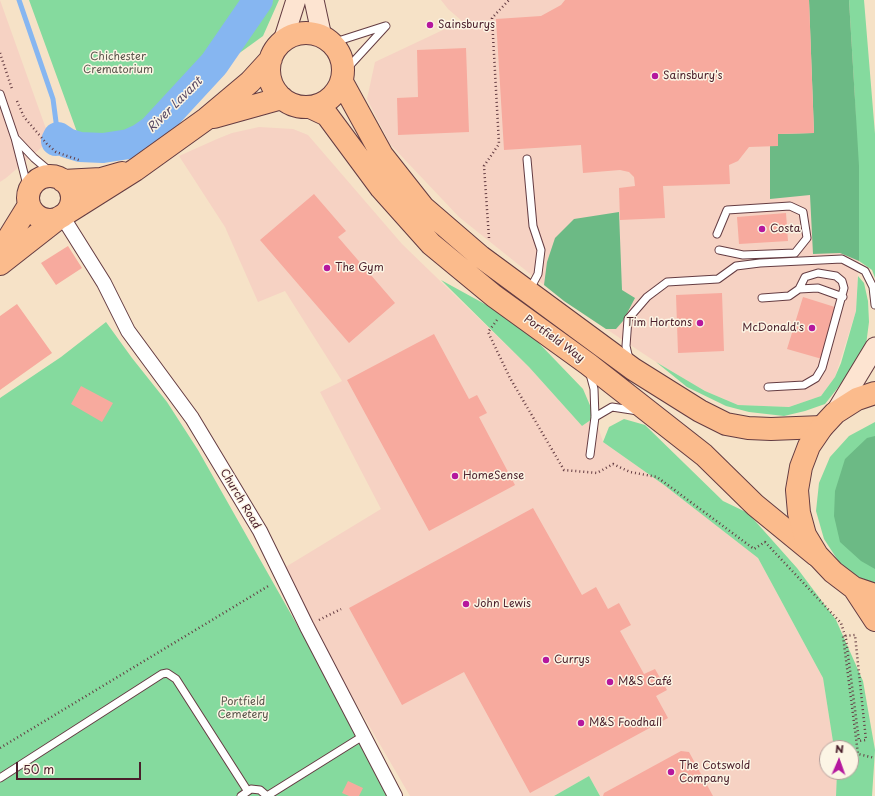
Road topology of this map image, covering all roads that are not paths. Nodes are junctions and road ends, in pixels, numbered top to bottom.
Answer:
1 (296, 0) edge
2 (314, 0) edge
3 (327, 40) junction
4 (277, 50) junction
5 (343, 78) junction
6 (0, 94) edge
7 (282, 98) junction
8 (310, 107) junction
9 (206, 119) junction
10 (15, 138) junction
11 (527, 159) dead end
12 (135, 170) junction
13 (57, 176) junction
14 (29, 199) junction
15 (61, 217) junction
16 (717, 234) dead end
17 (719, 250) dead end
18 (0, 252) edge
19 (0, 264) edge
20 (800, 288) junction
21 (528, 292) junction
22 (843, 297) junction
23 (762, 298) dead end
24 (875, 305) edge
25 (875, 347) edge
26 (588, 364) junction
27 (633, 369) junction
28 (768, 387) dead end
29 (875, 393) edge
30 (648, 412) junction
31 (595, 418) junction
32 (829, 420) junction
33 (590, 455) dead end
34 (817, 555) junction
35 (854, 588) junction
36 (875, 595) edge
37 (875, 620) edge
38 (363, 736) junction
39 (0, 778) edge
40 (247, 790) junction
41 (240, 796) edge
42 (395, 796) edge

1 - 4 street
2 - 3 street
3 - 4 main road
3 - 5 main road
3 - 5 lane
4 - 7 main road
4 - 9 main road
5 - 8 main road
5 - 21 main road
6 - 10 lane
7 - 8 main road
7 - 9 main road
8 - 26 main road, Portfield Way
9 - 12 main road
10 - 13 lane
10 - 14 lane
11 - 21 lane
12 - 13 main road
12 - 15 main road
13 - 14 main road
13 - 15 main road
14 - 15 main road
14 - 18 main road
15 - 19 main road
15 - 38 street, Church Road
16 - 17 lane
20 - 22 lane
20 - 22 lane
20 - 23 lane
21 - 27 main road
22 - 28 lane
24 - 27 lane
25 - 32 street
26 - 30 main road, Portfield Way
26 - 31 lane
27 - 32 main road
29 - 32 main road
30 - 31 lane
30 - 34 main road, Portfield Way
31 - 33 lane
32 - 34 main road
34 - 35 main road
35 - 36 main road
35 - 37 main road
38 - 40 lane
38 - 42 street, Church Road
39 - 40 lane
40 - 41 lane

